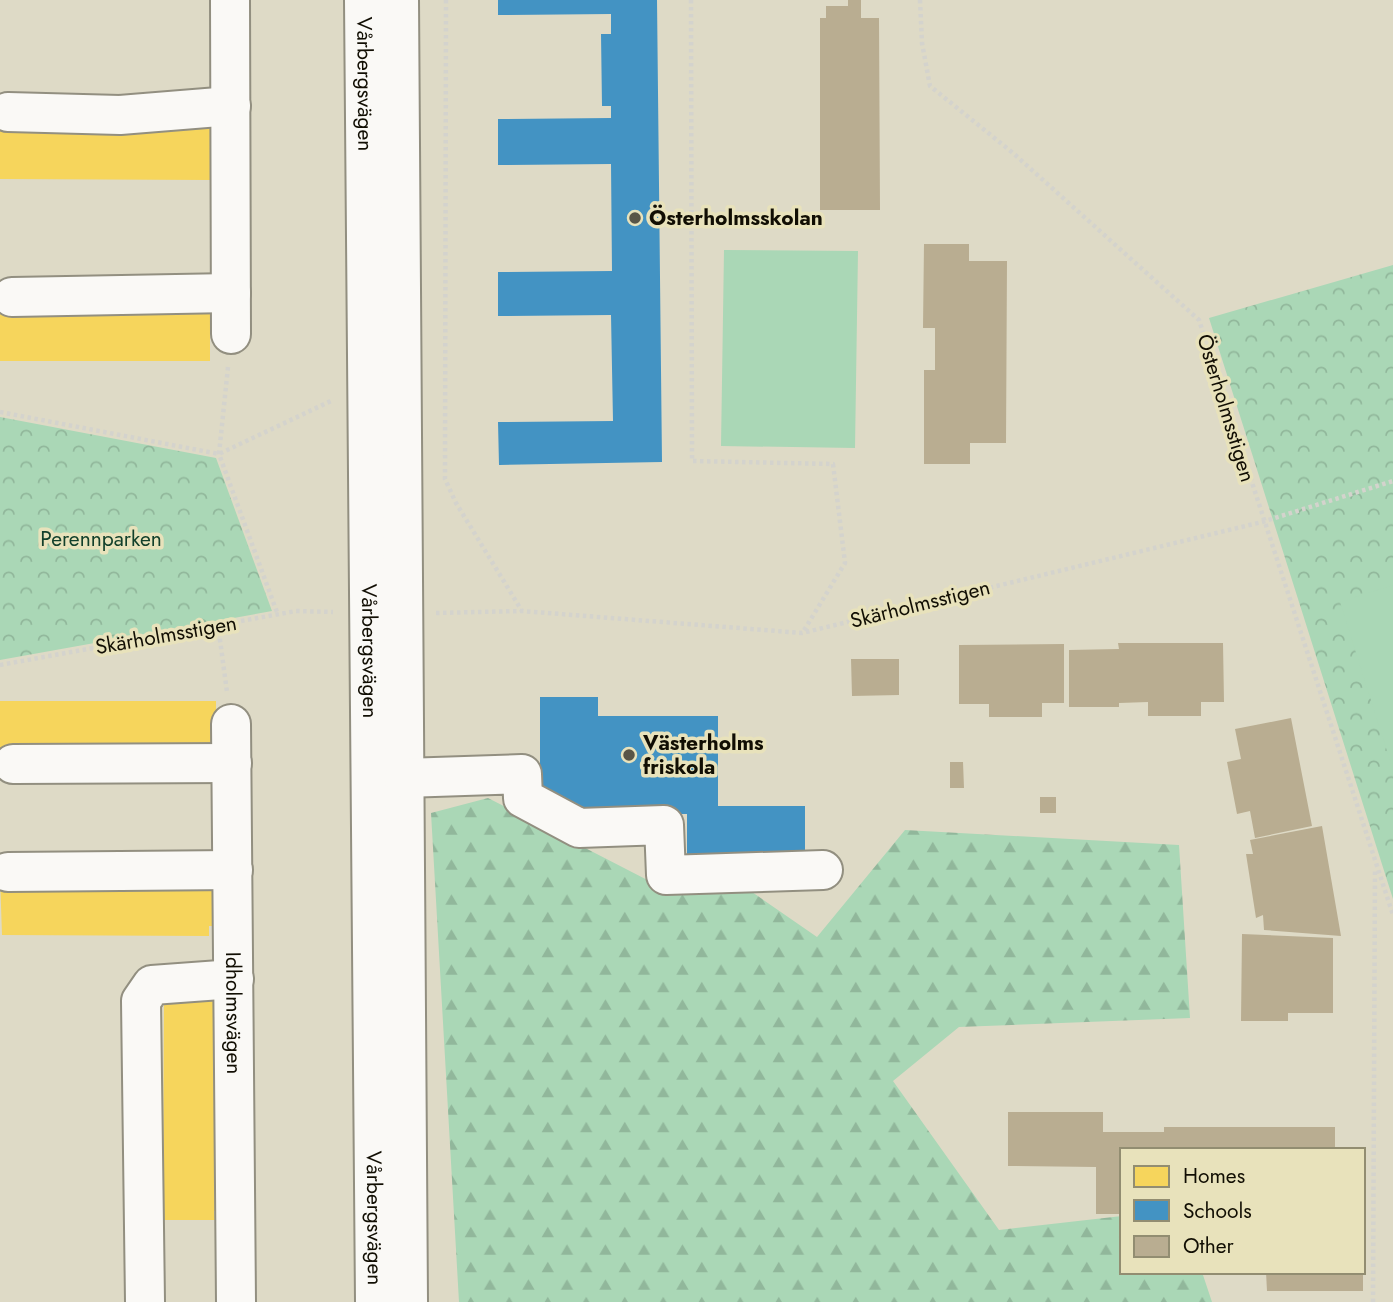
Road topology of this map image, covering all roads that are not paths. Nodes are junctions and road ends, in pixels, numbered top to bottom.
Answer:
1 (230, 0) edge
2 (364, 0) edge
3 (399, 0) edge
4 (231, 106) junction
5 (8, 112) dead end
6 (231, 293) junction
7 (12, 297) dead end
8 (231, 334) road end
9 (231, 724) road end
10 (232, 763) junction
11 (13, 764) dead end
12 (404, 778) junction
13 (233, 870) junction
14 (823, 870) dead end
15 (8, 872) dead end
16 (234, 979) junction
17 (145, 1302) edge
18 (236, 1302) edge
19 (375, 1302) edge
20 (408, 1302) edge

1 - 4 street
2 - 19 street, Vårbergsvägen
3 - 12 street, Vårbergsvägen
4 - 5 street
4 - 6 street
6 - 7 street
6 - 8 street
9 - 10 street, Idholmsvägen
10 - 11 street
10 - 13 street, Idholmsvägen
12 - 14 street
12 - 20 street, Vårbergsvägen
13 - 15 street
13 - 16 street, Idholmsvägen
16 - 17 street
16 - 18 street, Idholmsvägen

